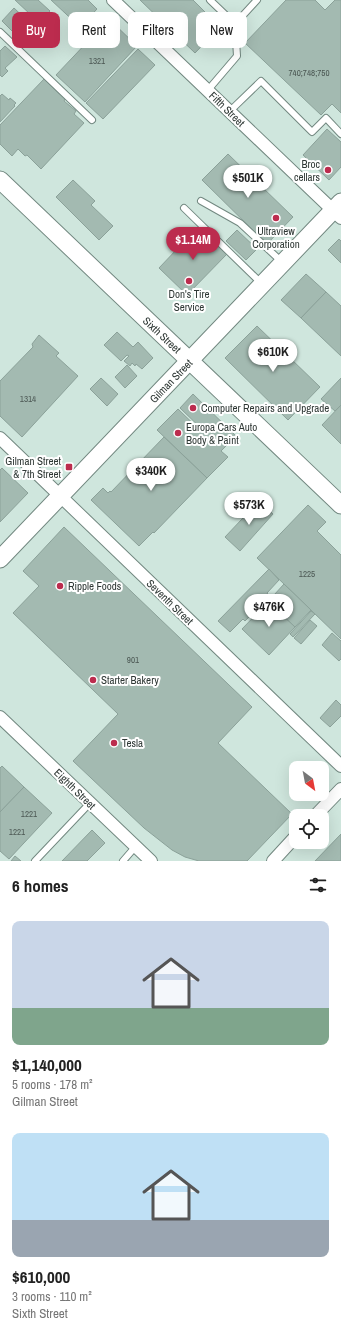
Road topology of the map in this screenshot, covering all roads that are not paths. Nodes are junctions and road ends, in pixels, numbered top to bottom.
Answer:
1 (113, 0) edge
2 (210, 0) edge
3 (257, 0) edge
4 (222, 12) edge
5 (246, 12) edge
6 (0, 32) edge
7 (236, 48) edge
8 (208, 90) junction
9 (230, 111) junction
10 (92, 120) dead end
11 (341, 134) edge
12 (0, 180) edge
13 (201, 201) dead end
14 (184, 208) dead end
15 (338, 210) edge
16 (283, 264) junction
17 (263, 285) junction
18 (190, 361) junction
19 (0, 438) edge
20 (60, 497) junction
21 (341, 505) edge
22 (0, 560) edge
23 (0, 717) edge
24 (341, 766) edge
25 (341, 789) edge
26 (90, 803) junction
27 (322, 809) edge
28 (289, 844) edge
29 (136, 846) junction
30 (35, 861) edge
31 (123, 861) edge
32 (151, 861) edge
33 (273, 861) edge

1 - 8 street, Fifth Street
2 - 4 lane
3 - 5 lane
6 - 10 lane
7 - 8 lane
8 - 9 street, Fifth Street
9 - 11 lane
9 - 15 street, Fifth Street
12 - 18 main road, Sixth Street
13 - 16 lane
14 - 17 lane
15 - 16 main road, Gilman Street
16 - 17 main road, Gilman Street
17 - 18 main road, Gilman Street
18 - 20 main road, Gilman Street
18 - 21 main road, Sixth Street
19 - 20 street, Seventh Street
20 - 22 main road, Gilman Street
20 - 24 street, Seventh Street
23 - 26 street, Eighth Street
25 - 27 street
26 - 29 street, Eighth Street
26 - 30 lane
28 - 33 street
29 - 31 lane
29 - 32 street, Eighth Street

